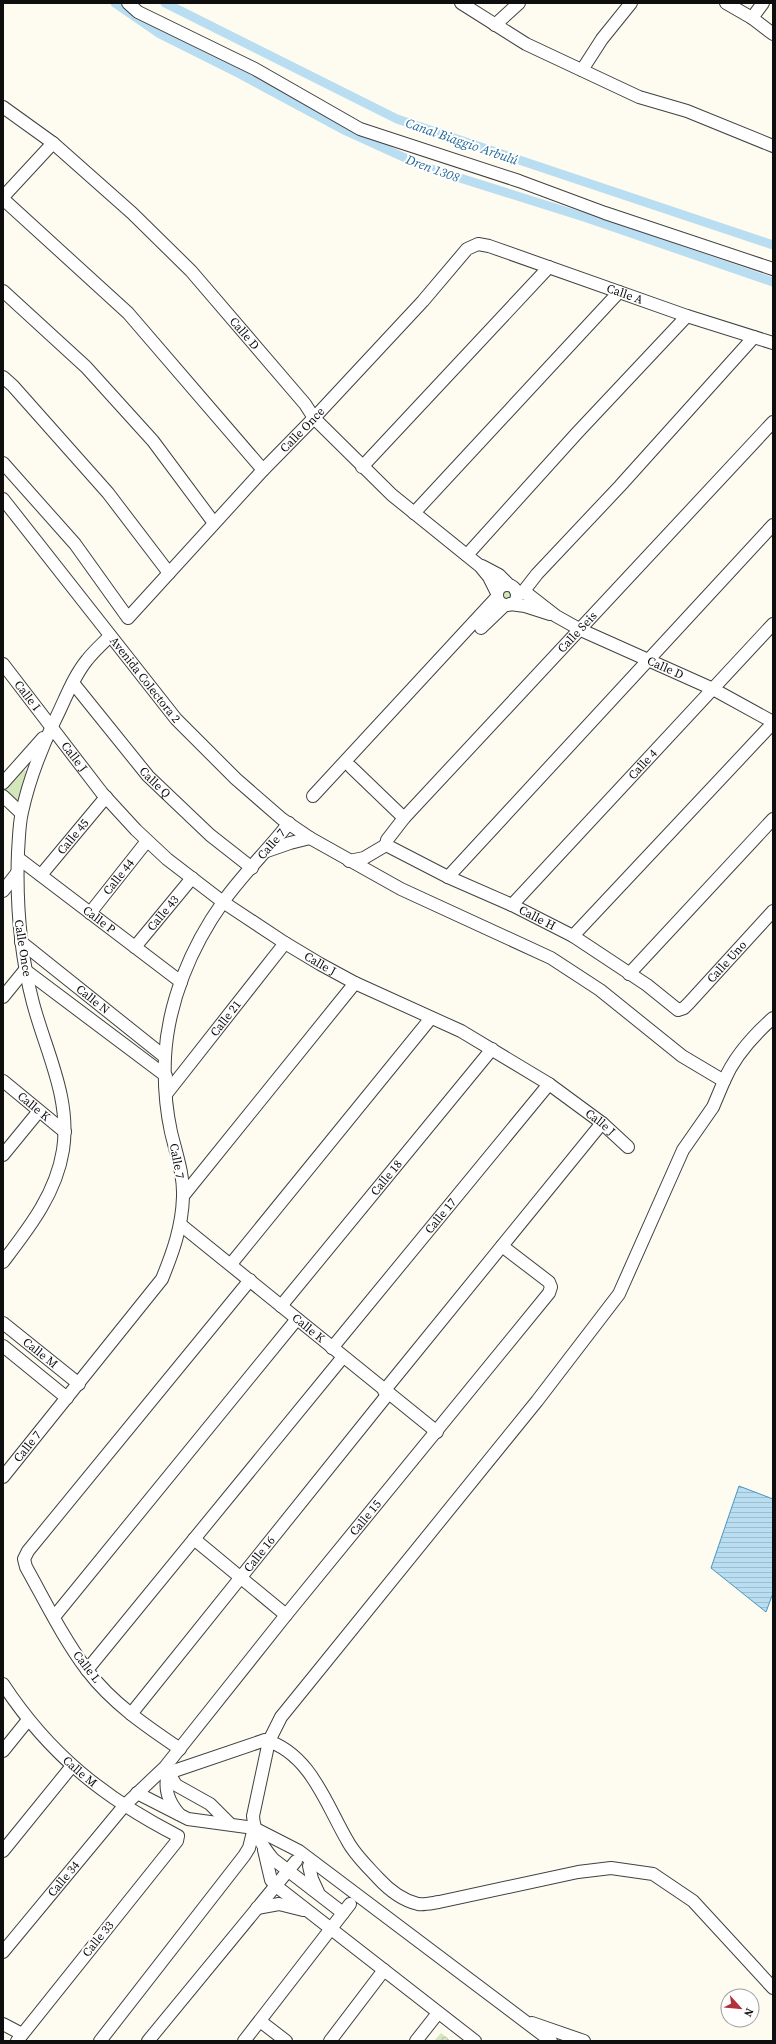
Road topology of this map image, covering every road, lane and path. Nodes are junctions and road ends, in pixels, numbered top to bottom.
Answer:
1 (128, 3) edge
2 (461, 3) edge
3 (519, 3) edge
4 (631, 3) edge
5 (726, 3) edge
6 (763, 3) edge
7 (752, 18) junction
8 (495, 24) junction
9 (773, 34) edge
10 (582, 70) junction
11 (3, 107) edge
12 (53, 143) junction
13 (773, 146) edge
14 (3, 198) edge
15 (478, 244) joint
16 (549, 267) junction
17 (773, 269) edge
18 (3, 291) edge
19 (619, 292) junction
20 (687, 316) junction
21 (754, 337) junction
22 (773, 343) edge
23 (3, 377) edge
24 (314, 418) junction
25 (773, 422) edge
26 (3, 463) edge
27 (362, 467) junction
28 (263, 470) junction
29 (3, 499) edge
30 (414, 513) junction
31 (214, 523) junction
32 (773, 525) edge
33 (466, 555) junction
34 (480, 566) junction
35 (169, 573) junction
36 (516, 589) junction
37 (502, 600) junction
38 (556, 616) junction
39 (773, 624) edge
40 (581, 630) junction
41 (110, 636) junction
42 (648, 660) junction
43 (5, 671) edge
44 (73, 683) junction
45 (713, 689) junction
46 (773, 723) edge
47 (52, 728) junction
48 (351, 767) junction
49 (3, 783) edge
50 (3, 796) edge
51 (106, 797) junction
52 (21, 813) junction
53 (404, 818) junction
54 (773, 819) edge
55 (289, 823) junction
56 (310, 838) junction
57 (147, 841) junction
58 (386, 845) junction
59 (266, 852) junction
60 (18, 858) junction
61 (349, 861) junction
62 (252, 868) junction
63 (17, 873) junction
64 (41, 875) junction
65 (448, 877) junction
66 (192, 878) junction
67 (3, 890) edge
68 (223, 902) junction
69 (512, 905) junction
70 (773, 911) edge
71 (90, 913) junction
72 (573, 936) junction
73 (21, 942) junction
74 (285, 944) junction
75 (135, 948) junction
76 (25, 970) junction
77 (629, 974) junction
78 (181, 982) junction
79 (355, 983) junction
80 (3, 996) edge
81 (678, 1010) joint
82 (431, 1018) junction
83 (773, 1018) edge
84 (492, 1049) junction
85 (165, 1057) junction
86 (166, 1076) junction
87 (3, 1081) edge
88 (724, 1081) junction
89 (549, 1084) junction
90 (167, 1093) junction
91 (40, 1111) junction
92 (602, 1123) junction
93 (64, 1132) junction
94 (628, 1147) dead end
95 (3, 1155) edge
96 (183, 1196) junction
97 (181, 1225) junction
98 (502, 1246) junction
99 (3, 1262) edge
100 (231, 1264) junction
101 (250, 1280) junction
102 (281, 1306) junction
103 (297, 1319) junction
104 (3, 1323) edge
105 (3, 1346) edge
106 (332, 1348) junction
107 (343, 1357) junction
108 (79, 1384) junction
109 (386, 1392) junction
110 (67, 1398) junction
111 (437, 1432) junction
112 (3, 1477) edge
113 (194, 1540) junction
114 (241, 1578) junction
115 (286, 1615) junction
116 (54, 1617) junction
117 (87, 1670) junction
118 (3, 1684) edge
119 (131, 1714) junction
120 (28, 1720) junction
121 (269, 1741) junction
122 (180, 1749) junction
123 (3, 1751) edge
124 (72, 1766) junction
125 (167, 1770) junction
126 (137, 1793) junction
127 (124, 1806) junction
128 (179, 1814) junction
129 (229, 1823) junction
130 (254, 1828) junction
131 (178, 1836) joint
132 (264, 1849) junction
133 (3, 1851) edge
134 (296, 1861) dead end
135 (309, 1866) dead end
136 (288, 1871) junction
137 (276, 1886) junction
138 (321, 1897) junction
139 (257, 1908) junction
140 (310, 1912) junction
141 (331, 1929) junction
142 (3, 1952) edge
143 (384, 1970) junction
144 (773, 1988) edge
145 (438, 2013) junction
146 (520, 2019) junction
147 (260, 2021) junction
148 (3, 2024) edge
149 (19, 2038) edge
150 (100, 2041) edge
151 (148, 2041) edge
152 (244, 2041) edge
153 (286, 2041) edge
154 (330, 2041) edge
155 (416, 2041) edge
156 (475, 2041) edge
157 (551, 2041) edge
158 (584, 2041) edge

1 - 17 street
2 - 8 street
3 - 8 street
4 - 10 street
5 - 7 street
6 - 7 street
7 - 9 street
8 - 10 street
10 - 13 street
11 - 12 street, Calle D
12 - 14 street
12 - 24 street, Calle D
14 - 28 street
15 - 16 street, Calle A
15 - 24 street, Calle Once
16 - 19 street, Calle A
16 - 27 street
18 - 31 street
19 - 20 street, Calle A
19 - 30 street
20 - 21 street, Calle A
20 - 33 street
21 - 22 street, Calle A
21 - 36 street
23 - 35 street
24 - 27 street, Calle D
24 - 28 street, Calle Once
25 - 40 street, Calle Seis
26 - 35 street, Calle Once
27 - 30 street, Calle D
28 - 31 street, Calle Once
29 - 41 street, Avenida Colectora 2
30 - 33 street, Calle D
31 - 35 street, Calle Once
32 - 42 street
33 - 34 street, Calle D
34 - 36 street, Calle D
34 - 37 street, Calle D
36 - 37 street
36 - 37 street
36 - 38 street, Calle D
37 - 38 street, Calle D
37 - 48 street
37 - 48 street
38 - 40 street, Calle D
39 - 45 street, Calle 4
40 - 42 street, Calle D
40 - 53 street, Calle Seis
41 - 44 street, Calle Once
41 - 55 street, Avenida Colectora 2
42 - 45 street, Calle D
42 - 65 street
43 - 47 street, Calle I
44 - 47 street, Calle Once
44 - 62 street, Calle Q
45 - 46 street, Calle D
45 - 69 street, Calle 4
46 - 72 street
47 - 49 street
47 - 51 street, Calle J
47 - 52 street, Calle Once
48 - 53 street
50 - 52 street
51 - 57 street, Calle J
51 - 64 street, Calle 45
52 - 60 street, Calle Once
53 - 58 street, Calle Seis
54 - 77 street
55 - 56 street, Avenida Colectora 2
55 - 59 street, Calle 7
56 - 59 street
56 - 61 street, Avenida Colectora 2
57 - 66 street, Calle J
57 - 71 street, Calle 44
58 - 61 street
58 - 65 street, Calle H
59 - 62 street, Calle 7
60 - 63 street, Calle Once
60 - 64 street, Calle P
61 - 88 street, Avenida Colectora 2
62 - 68 street, Calle 7
63 - 67 street
63 - 73 street, Calle Once
64 - 71 street, Calle P
65 - 69 street, Calle H
66 - 68 street, Calle J
66 - 75 street, Calle 43
68 - 74 street, Calle J
68 - 78 street, Calle 7
69 - 72 street, Calle H
70 - 81 street, Calle Uno
71 - 75 street, Calle P
72 - 77 street, Calle H
73 - 76 street, Calle Once
73 - 85 street, Calle N
74 - 79 street, Calle J
74 - 90 street, Calle 21
75 - 78 street, Calle P
76 - 80 street
76 - 86 street, Calle N
76 - 93 street, Calle Once
77 - 81 street, Calle H
78 - 85 street, Calle 7
79 - 82 street, Calle J
79 - 96 street
82 - 84 street, Calle J
82 - 100 street
83 - 88 street
84 - 89 street, Calle J
84 - 102 street, Calle 18
85 - 86 street, Calle 7
86 - 90 street, Calle 7
87 - 91 street, Calle K
88 - 121 street
89 - 92 street, Calle J
89 - 106 street, Calle 17
90 - 96 street, Calle 7
91 - 93 street, Calle K
91 - 95 street
92 - 94 street, Calle J
92 - 98 street, Calle 16
93 - 99 street, Calle Once
96 - 97 street, Calle 7
97 - 100 street, Calle K
97 - 108 street, Calle 7
98 - 109 street, Calle 16
98 - 111 street, Calle 15
100 - 101 street, Calle K
101 - 102 street, Calle K
101 - 116 street, Calle L
102 - 103 street, Calle K
103 - 106 street, Calle K
103 - 116 street
104 - 108 street, Calle M
105 - 110 street, Calle M
106 - 107 street, Calle K
107 - 109 street, Calle K
107 - 113 street
108 - 110 street, Calle 7
109 - 111 street, Calle K
109 - 114 street, Calle 16
110 - 112 street, Calle 7
111 - 115 street, Calle 15
113 - 114 street
113 - 117 street
114 - 115 street
114 - 119 street, Calle 16
115 - 122 street, Calle 15
116 - 117 street, Calle L
117 - 119 street, Calle L
118 - 120 street, Calle M
119 - 122 street, Calle L
120 - 123 street
120 - 124 street, Calle M
121 - 125 street
121 - 130 street
121 - 144 street
122 - 125 street, Calle 15
124 - 127 street, Calle M
124 - 133 street
125 - 126 street, Calle 34
125 - 128 street
125 - 129 street
126 - 127 street, Calle 34
126 - 128 street
127 - 131 street, Calle M
127 - 142 street, Calle 34
128 - 129 street
129 - 130 street
130 - 132 street
130 - 146 street
130 - 150 street
131 - 149 street, Calle 33
132 - 136 street
132 - 137 street
134 - 136 street
135 - 138 street
136 - 137 street
136 - 138 street
137 - 139 street
137 - 140 street
138 - 141 street
139 - 140 street
139 - 151 street
140 - 141 street
141 - 143 street
141 - 147 street
143 - 145 street
143 - 154 street
145 - 155 street
145 - 156 street
146 - 157 street
146 - 158 street
147 - 152 street
147 - 153 street
148 - 149 street

